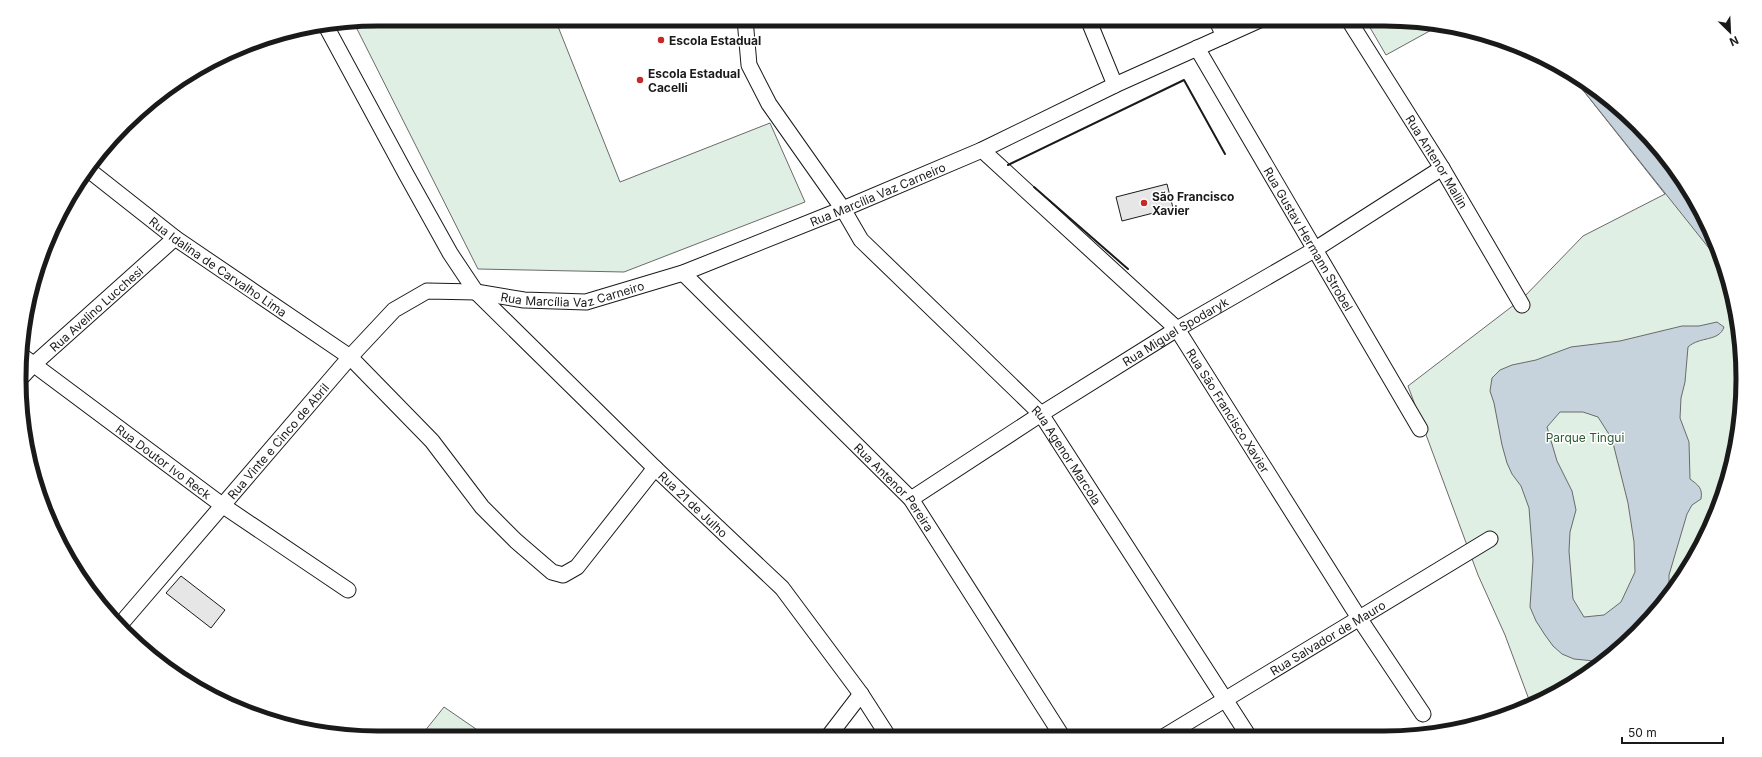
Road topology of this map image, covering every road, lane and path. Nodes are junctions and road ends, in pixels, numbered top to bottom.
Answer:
1 (746, 26) edge
2 (1091, 26) edge
3 (1219, 26) edge
4 (1246, 26) edge
5 (1352, 26) edge
6 (328, 30) edge
7 (1224, 36) junction
8 (1197, 48) junction
9 (1115, 85) junction
10 (982, 150) junction
11 (1442, 168) junction
12 (92, 173) edge
13 (843, 209) junction
14 (176, 238) junction
15 (1314, 250) junction
16 (683, 273) junction
17 (457, 290) joint
18 (476, 292) junction
19 (1522, 305) dead end
20 (1177, 329) junction
21 (350, 357) junction
22 (27, 360) edge
23 (1041, 414) junction
24 (1420, 429) dead end
25 (655, 468) junction
26 (911, 499) junction
27 (222, 505) junction
28 (1490, 539) dead end
29 (348, 590) dead end
30 (1359, 618) junction
31 (123, 621) edge
32 (861, 694) junction
33 (1226, 700) junction
34 (1423, 714) dead end
35 (833, 731) edge
36 (885, 731) edge
37 (1059, 731) edge
38 (1174, 731) edge
39 (1245, 731) edge

1 - 13 street, Rua Agenor Marcola
2 - 9 street
3 - 7 street
4 - 7 street, Rua Marcília Vaz Carneiro
5 - 11 street, Rua Antenor Mallin
6 - 18 street
7 - 8 street, Rua Marcília Vaz Carneiro
8 - 9 street, Rua Marcília Vaz Carneiro
8 - 15 street, Rua Gustav Hermann Strobel
9 - 10 street, Rua Marcília Vaz Carneiro
10 - 13 street, Rua Marcília Vaz Carneiro
10 - 20 street, Rua São Francisco Xavier
11 - 15 street, Rua Miguel Spodaryk
11 - 19 street, Rua Antenor Mallin
12 - 14 street, Rua Idalina de Carvalho Lima
13 - 16 street, Rua Marcília Vaz Carneiro
13 - 23 street, Rua Agenor Marcola
14 - 21 street, Rua Idalina de Carvalho Lima
14 - 22 street, Rua Avelino Lucchesi
15 - 20 street, Rua Miguel Spodaryk
15 - 24 street, Rua Gustav Hermann Strobel
16 - 18 street, Rua Marcília Vaz Carneiro
16 - 26 street, Rua Antenor Pereira
17 - 18 street, Rua Marcília Vaz Carneiro
17 - 21 street, Rua Vinte e Cinco de Abril
18 - 25 street, Rua 21 de Julho
20 - 23 street, Rua Miguel Spodaryk
20 - 30 street, Rua São Francisco Xavier
21 - 25 street, Rua Idalina de Carvalho Lima
21 - 27 street, Rua Vinte e Cinco de Abril
22 - 27 street, Rua Doutor Ivo Reck
23 - 26 street, Rua Miguel Spodaryk
23 - 33 street, Rua Agenor Marcola
25 - 32 street, Rua 21 de Julho
26 - 37 street, Rua Antenor Pereira
27 - 29 street, Rua Doutor Ivo Reck
27 - 31 street, Rua Vinte e Cinco de Abril
28 - 30 street, Rua Salvador de Mauro
30 - 33 street, Rua Salvador de Mauro
30 - 34 street, Rua São Francisco Xavier
32 - 35 street
32 - 36 street, Rua 21 de Julho
33 - 38 street, Rua Salvador de Mauro
33 - 39 street, Rua Agenor Marcola

